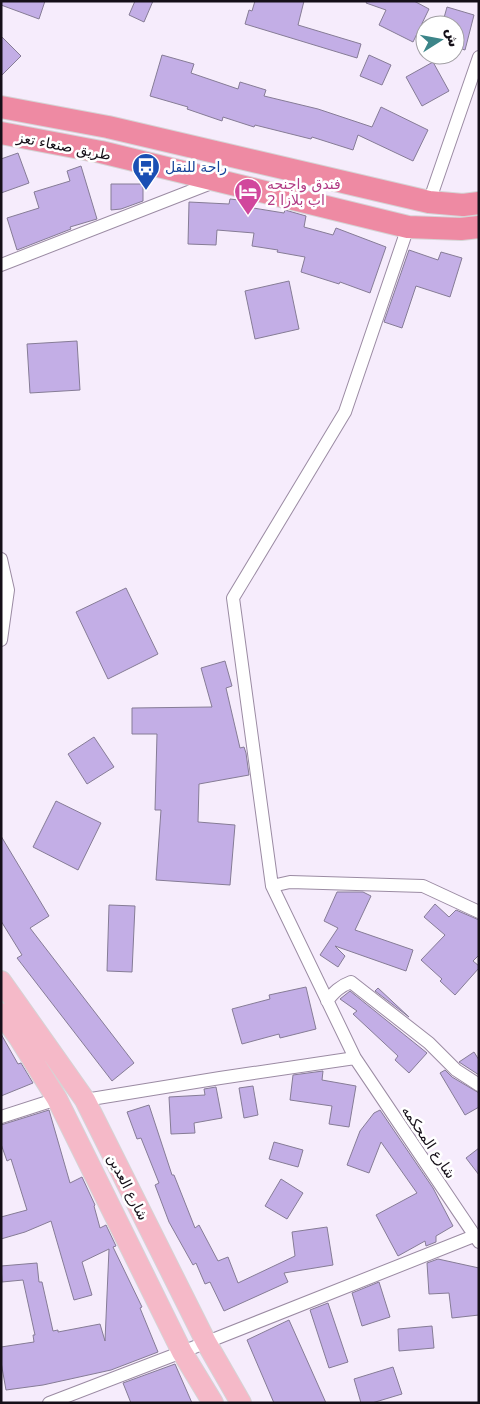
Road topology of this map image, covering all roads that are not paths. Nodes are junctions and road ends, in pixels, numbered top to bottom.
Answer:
1 (479, 58) edge
2 (1, 106) edge
3 (1, 133) edge
4 (216, 181) junction
5 (429, 202) junction
6 (479, 203) edge
7 (479, 226) edge
8 (408, 227) junction
9 (1, 265) edge
10 (1, 559) edge
11 (1, 640) edge
12 (272, 886) junction
13 (479, 912) edge
14 (1, 981) edge
15 (327, 1001) junction
16 (1, 1013) edge
17 (355, 1058) junction
18 (479, 1085) edge
19 (57, 1099) junction
20 (85, 1100) junction
21 (1, 1118) edge
22 (476, 1239) edge
23 (206, 1342) junction
24 (182, 1352) junction
25 (49, 1403) edge
26 (214, 1403) edge
27 (241, 1403) edge

1 - 5 street
2 - 5 highway, طريق صنعاء تعز
3 - 4 highway, طريق صنعاء تعز
4 - 8 highway, طريق صنعاء تعز
4 - 9 street
5 - 6 highway, طريق صنعاء تعز
7 - 8 highway, طريق صنعاء تعز
8 - 12 street, شارع المحكمه
10 - 11 street
12 - 13 street
12 - 15 street, شارع المحكمه
14 - 20 main road, شارع العدين
15 - 17 street, شارع المحكمه
15 - 18 street
16 - 19 main road, شارع العدين
17 - 20 street
17 - 22 street, شارع المحكمه
19 - 21 street
19 - 24 main road, شارع العدين
20 - 23 main road, شارع العدين
22 - 23 street
23 - 24 street
23 - 27 main road, شارع العدين
24 - 25 street
24 - 26 main road, شارع العدين

